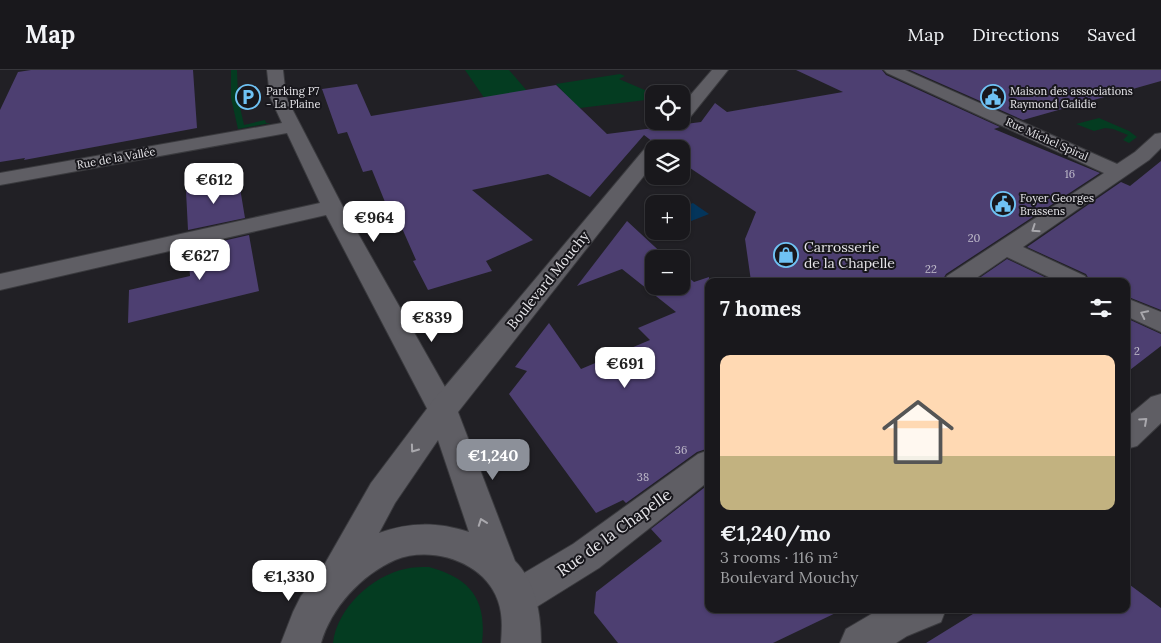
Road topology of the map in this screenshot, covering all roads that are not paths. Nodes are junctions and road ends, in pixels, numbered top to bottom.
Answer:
1 (275, 70) edge
2 (720, 70) edge
3 (892, 70) edge
4 (292, 127) junction
5 (668, 133) edge
6 (1161, 138) edge
7 (1119, 172) junction
8 (0, 179) edge
9 (332, 207) junction
10 (1007, 248) junction
11 (961, 278) edge
12 (1070, 278) edge
13 (0, 282) edge
14 (1130, 308) edge
15 (1161, 323) edge
16 (1161, 405) edge
17 (443, 410) junction
18 (1130, 433) edge
19 (705, 466) edge
20 (508, 583) junction
21 (333, 584) junction
22 (917, 613) edge
23 (301, 643) edge
24 (520, 643) edge
25 (860, 643) edge

1 - 4 street
2 - 5 street, Boulevard Mouchy
3 - 7 street, Rue Michel Spiral
4 - 8 street, Rue de la Vallée
4 - 9 street
5 - 17 street, Boulevard Mouchy
6 - 7 street
7 -> 10 street
9 - 13 street
9 - 17 street
10 - 11 street
10 - 12 street
15 -> 14 street
18 -> 16 street
20 -> 17 street
17 -> 21 street, Boulevard Mouchy
19 - 20 street, Rue de la Chapelle
20 - 21 street
20 - 24 street
21 - 23 street
22 - 25 street

